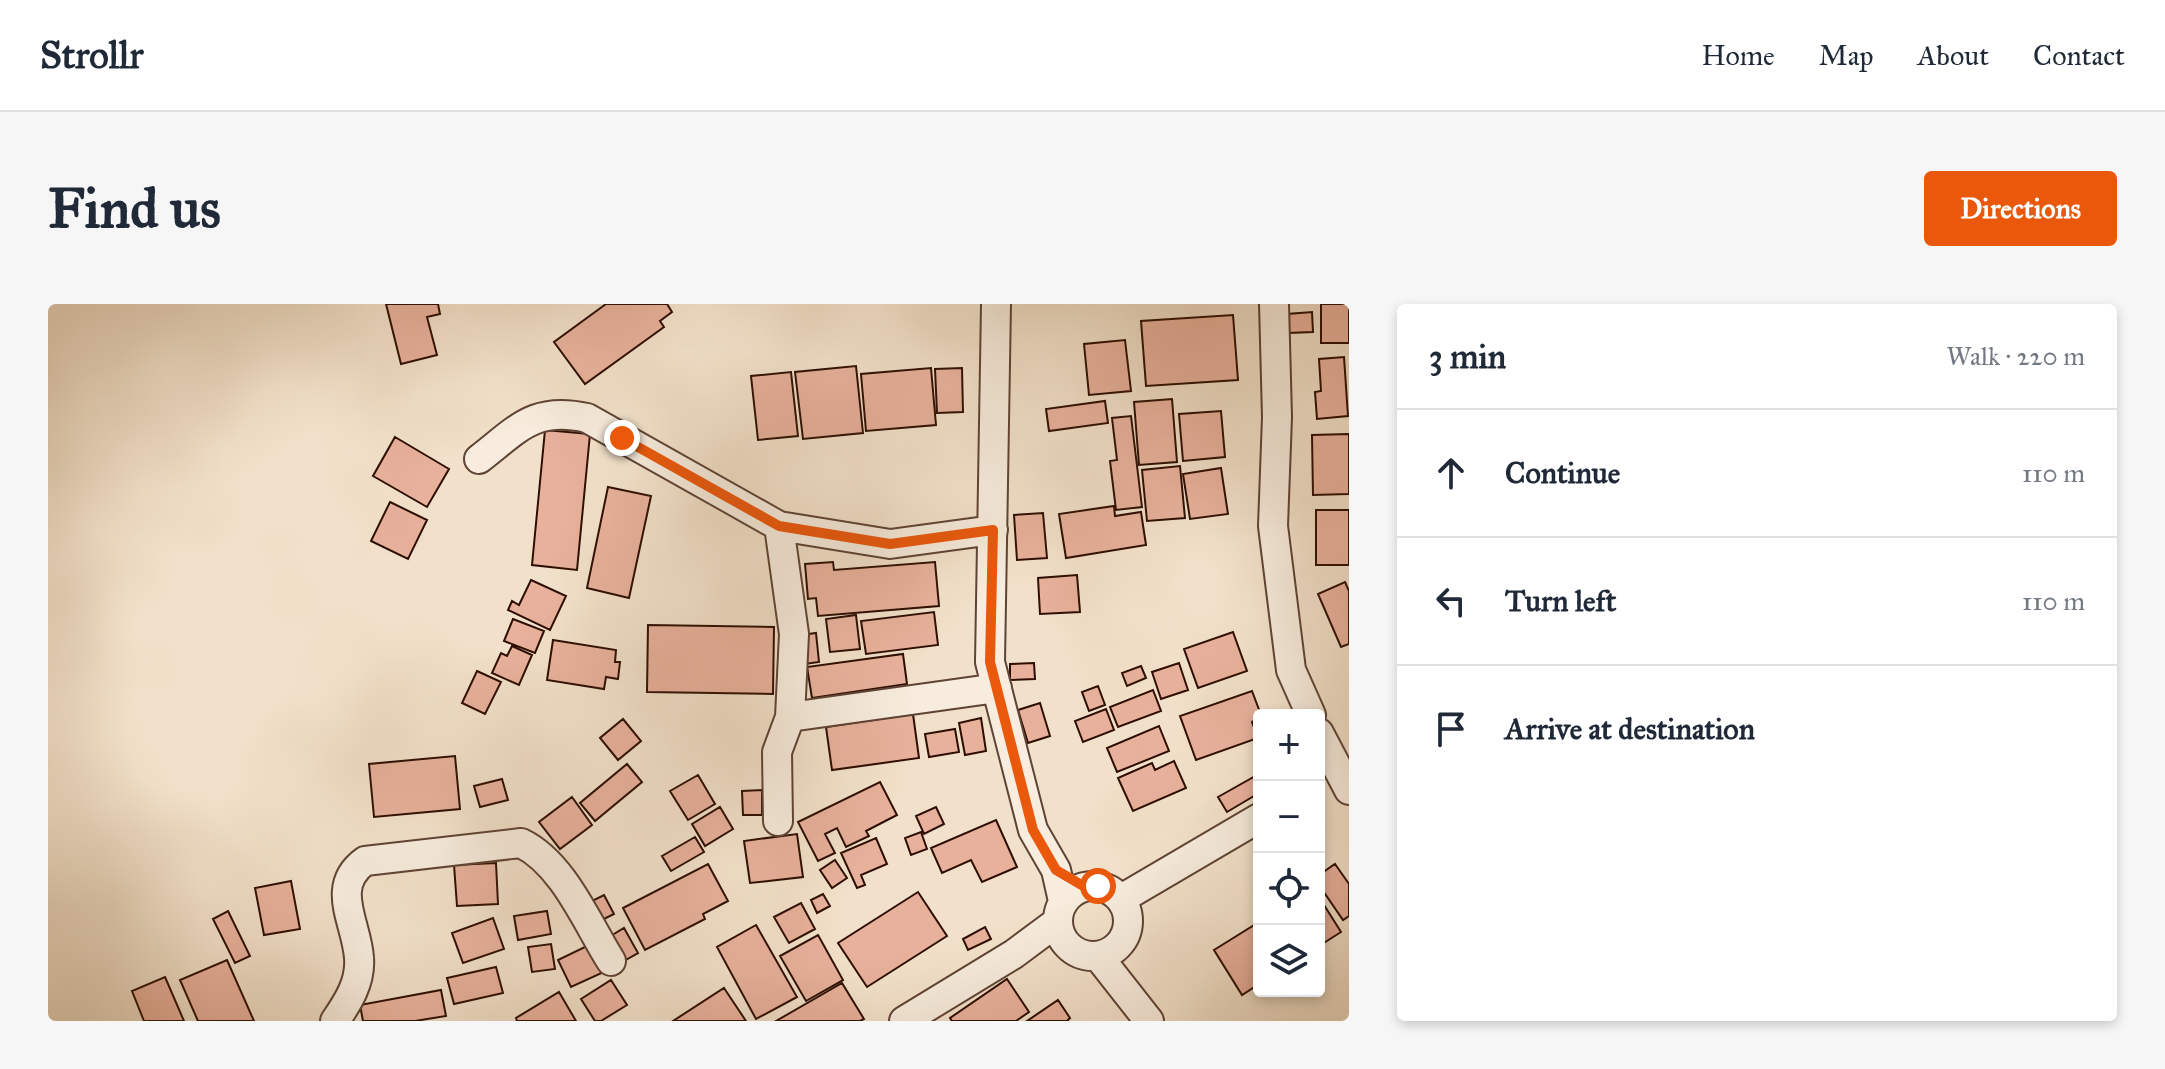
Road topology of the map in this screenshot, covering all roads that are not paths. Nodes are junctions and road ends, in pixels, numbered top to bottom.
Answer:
1 (996, 304) edge
2 (1274, 304) edge
3 (479, 459) dead end
4 (779, 526) junction
5 (993, 530) junction
6 (997, 688) junction
7 (1308, 709) edge
8 (790, 717) junction
9 (1325, 751) edge
10 (1335, 781) edge
11 (778, 821) dead end
12 (1253, 822) edge
13 (1121, 899) junction
14 (1069, 904) junction
15 (1126, 934) junction
16 (1070, 949) junction
17 (1014, 954) junction
18 (1098, 956) junction
19 (611, 961) dead end
20 (1146, 1015) edge
21 (335, 1021) edge
22 (904, 1021) edge

1 - 5 street
2 - 7 street
3 - 4 street
4 - 5 street
4 - 8 street
5 - 6 street
6 - 8 street
6 - 14 street
8 - 11 street
9 - 10 street
12 - 13 street
13 - 14 street
13 - 15 street
14 - 16 street
14 - 17 street
15 - 18 street
15 - 20 street
16 - 17 street
16 - 18 street
17 - 22 street
18 - 20 street
19 - 21 street

